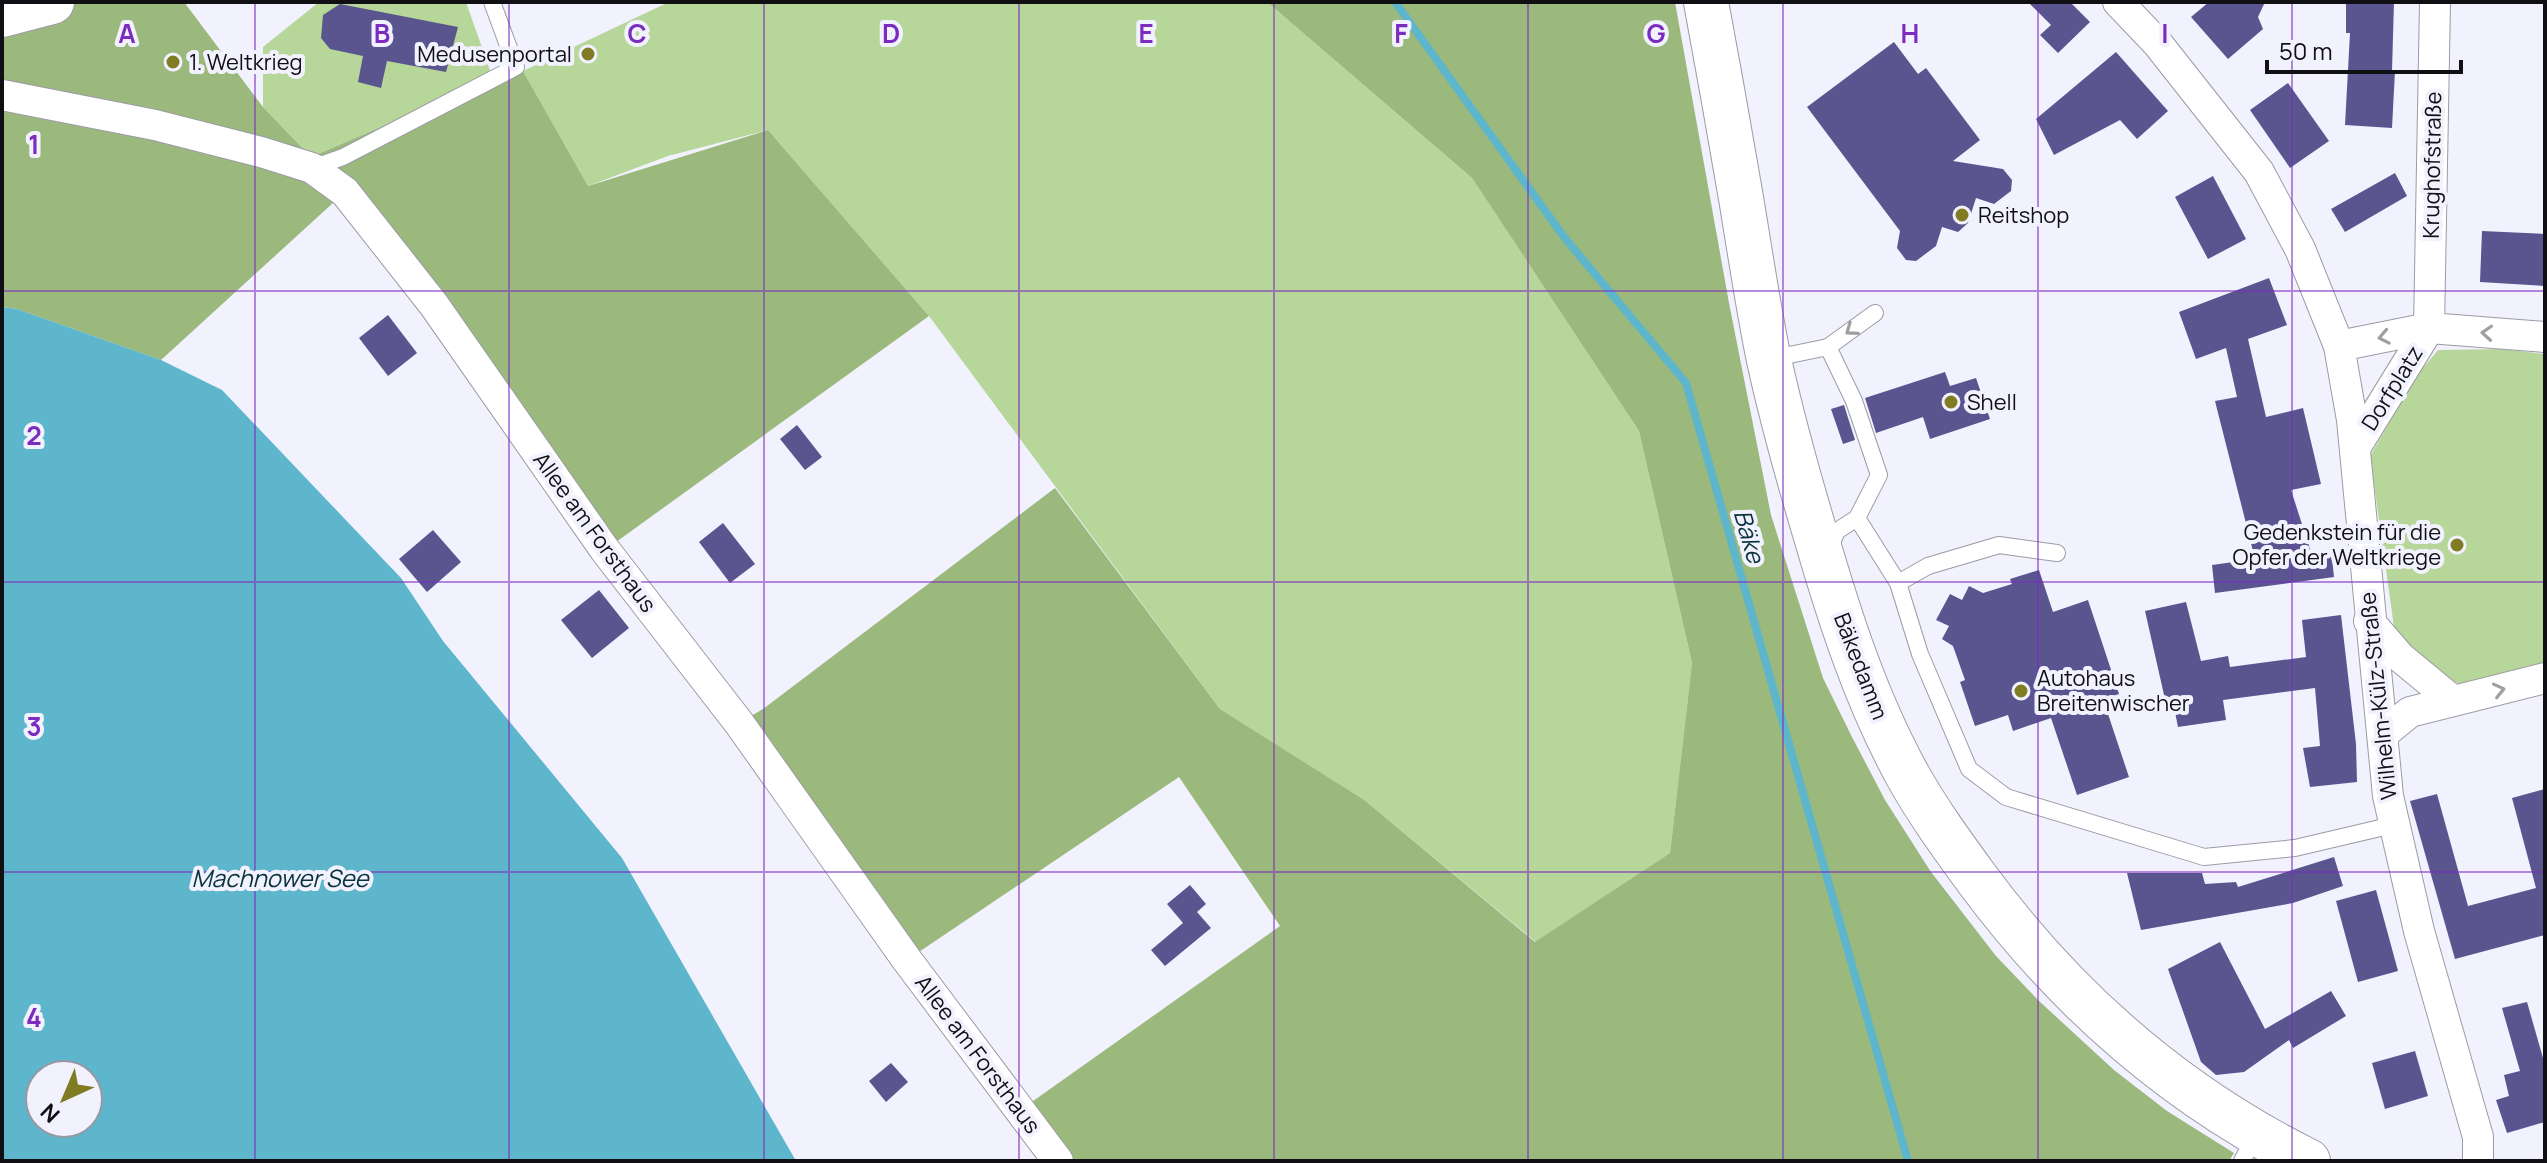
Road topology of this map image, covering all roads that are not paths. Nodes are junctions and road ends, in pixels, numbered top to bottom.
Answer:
1 (52, 2) edge
2 (1706, 2) edge
3 (2118, 2) edge
4 (2435, 2) edge
5 (493, 3) edge
6 (2, 15) edge
7 (2, 95) edge
8 (312, 168) junction
9 (1875, 313) dead end
10 (2429, 328) junction
11 (2545, 337) edge
12 (2339, 346) junction
13 (1828, 347) junction
14 (1769, 359) junction
15 (2355, 448) junction
16 (1857, 518) junction
17 (2057, 553) dead end
18 (1823, 561) junction
19 (1898, 583) junction
20 (2369, 621) junction
21 (2545, 678) edge
22 (2452, 700) junction
23 (2383, 734) junction
24 (2393, 825) junction
25 (2249, 1148) edge
26 (1058, 1161) edge
27 (2308, 1161) edge
28 (2478, 1161) edge

1 - 6 street
2 - 14 street, Bäkedamm
3 - 12 street, Wilhelm-Külz-Straße
4 - 10 street, Krughofstraße
5 - 8 lane
7 - 8 street, Allee am Forsthaus
8 - 26 street, Allee am Forsthaus
9 -> 13 lane
11 -> 10 street, Dorfplatz
10 -> 12 street, Dorfplatz
10 - 15 street, Dorfplatz
12 - 15 street, Wilhelm-Külz-Straße
13 - 14 lane
13 - 16 lane
14 - 18 street, Bäkedamm
15 - 20 street, Wilhelm-Külz-Straße
16 - 18 lane
16 - 19 lane
17 - 19 lane
18 - 25 street, Bäkedamm
19 - 24 lane
20 - 22 street
20 - 23 street, Wilhelm-Külz-Straße
22 -> 21 street
22 - 23 street
23 - 24 street, Wilhelm-Külz-Straße
24 - 28 street, Wilhelm-Külz-Straße
25 - 27 street, Bäkedamm

